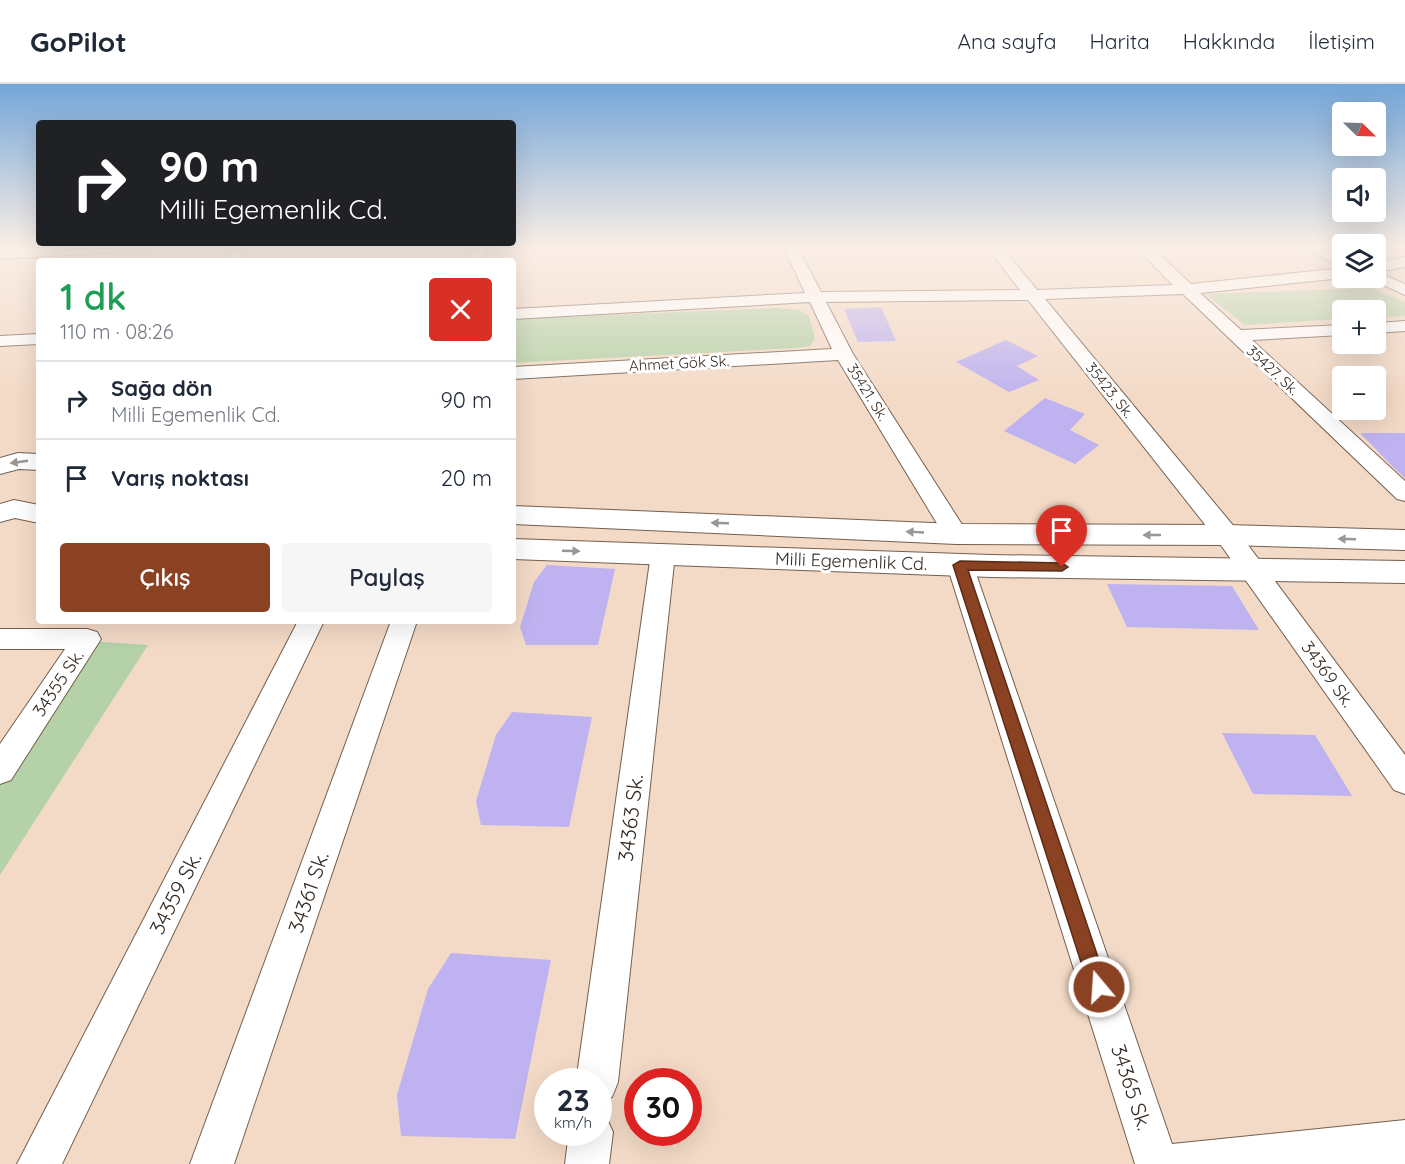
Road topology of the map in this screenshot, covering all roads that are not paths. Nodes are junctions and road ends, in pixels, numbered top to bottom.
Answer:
1 (883, 296) edge
2 (1034, 296) edge
3 (1195, 296) edge
4 (818, 297) junction
5 (516, 314) edge
6 (1405, 326) edge
7 (1386, 327) edge
8 (1332, 331) edge
9 (1237, 336) junction
10 (36, 339) edge
11 (0, 341) edge
12 (844, 354) junction
13 (516, 372) edge
14 (36, 462) edge
15 (0, 466) edge
16 (1405, 494) edge
17 (36, 497) edge
18 (18, 512) edge
19 (516, 515) edge
20 (1227, 535) junction
21 (1405, 540) edge
22 (516, 549) edge
23 (958, 549) junction
24 (663, 554) junction
25 (1251, 568) junction
26 (1405, 572) edge
27 (309, 624) edge
28 (403, 624) edge
29 (0, 639) edge
30 (0, 770) edge
31 (1405, 780) edge
32 (599, 1068) edge
33 (1405, 1142) edge
34 (589, 1146) edge
35 (39, 1164) edge
36 (212, 1164) edge
37 (587, 1164) edge
38 (1157, 1164) edge
39 (1176, 1164) edge

1 - 4 street
2 - 20 street, 35423. Sk.
3 - 9 street, 35427. Sk.
4 - 5 street
4 - 12 street, 35421. Sk.
6 - 7 street
8 - 9 street
9 - 16 street, 35427. Sk.
10 - 11 street
12 - 13 street, Ahmet Gök Sk.
12 - 23 street, 35421. Sk.
14 -> 15 street
17 - 18 street
23 -> 19 street
21 -> 20 street
20 -> 23 street
20 - 25 street, 35423. Sk.
22 -> 24 street, Milli Egemenlik Cd.
23 - 24 street, Milli Egemenlik Cd.
23 - 25 street, Milli Egemenlik Cd.
23 - 38 street, 34365 Sk.
24 - 32 street, 34363 Sk.
25 - 26 street, Milli Egemenlik Cd.
25 - 31 street, 34369 Sk.
27 - 35 street, 34359 Sk.
28 - 36 street, 34361 Sk.
29 - 30 street, 34355 Sk.
33 - 39 street
34 - 37 street

